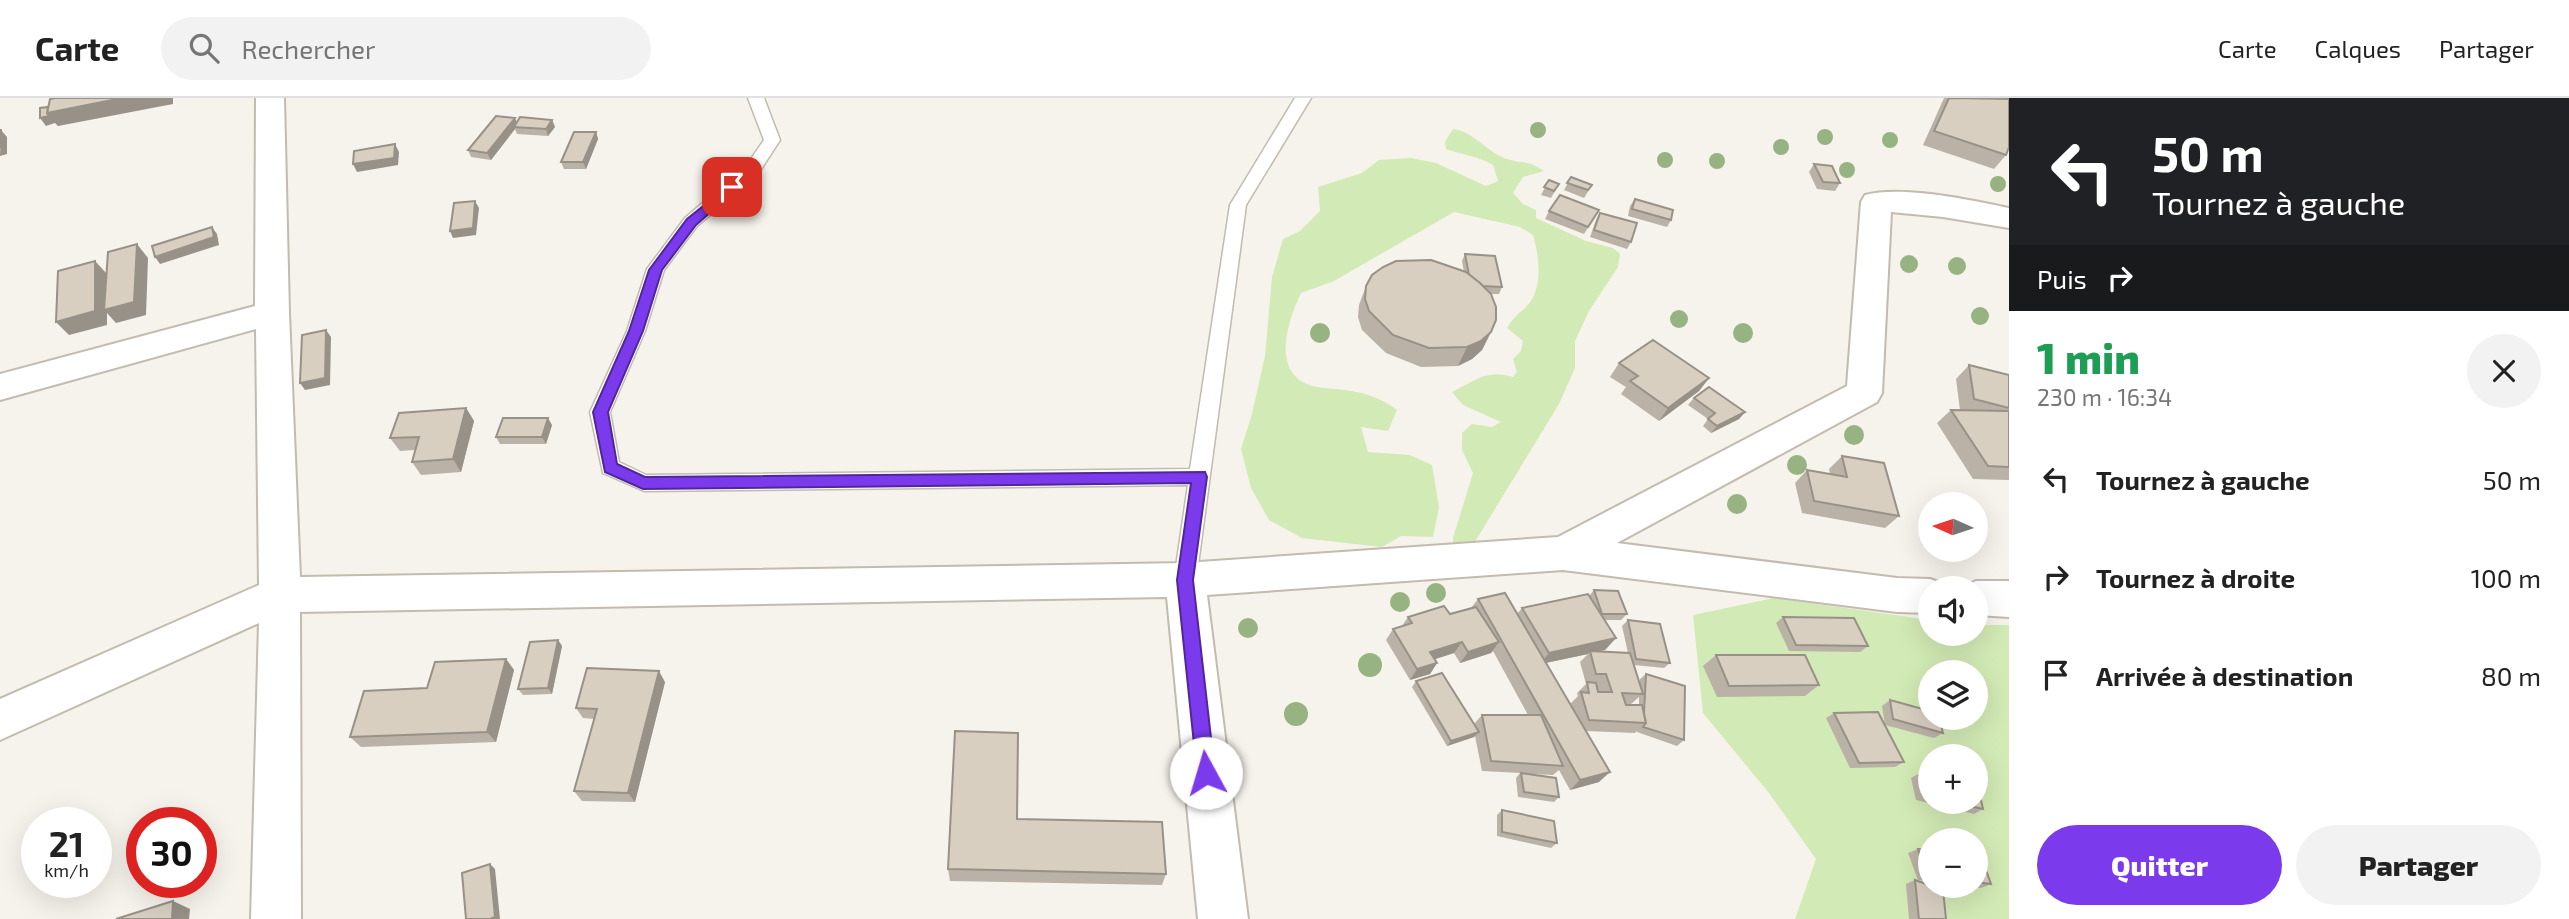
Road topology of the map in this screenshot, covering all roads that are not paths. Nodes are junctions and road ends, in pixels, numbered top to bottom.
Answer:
1 (270, 98) edge
2 (756, 98) edge
3 (1303, 98) edge
4 (2009, 218) edge
5 (272, 313) junction
6 (0, 387) edge
7 (1199, 477) junction
8 (1563, 553) junction
9 (1185, 580) junction
10 (280, 595) junction
11 (1918, 596) edge
12 (1988, 598) edge
13 (2009, 599) edge
14 (0, 720) edge
15 (275, 919) edge
16 (1223, 919) edge

1 - 5 street
2 - 7 lane
3 - 7 lane
4 - 8 street
5 - 6 street
5 - 10 street
7 - 9 lane
8 - 9 street
8 - 11 street
9 - 10 street
9 - 16 street
10 - 14 street
10 - 15 street
12 - 13 street

